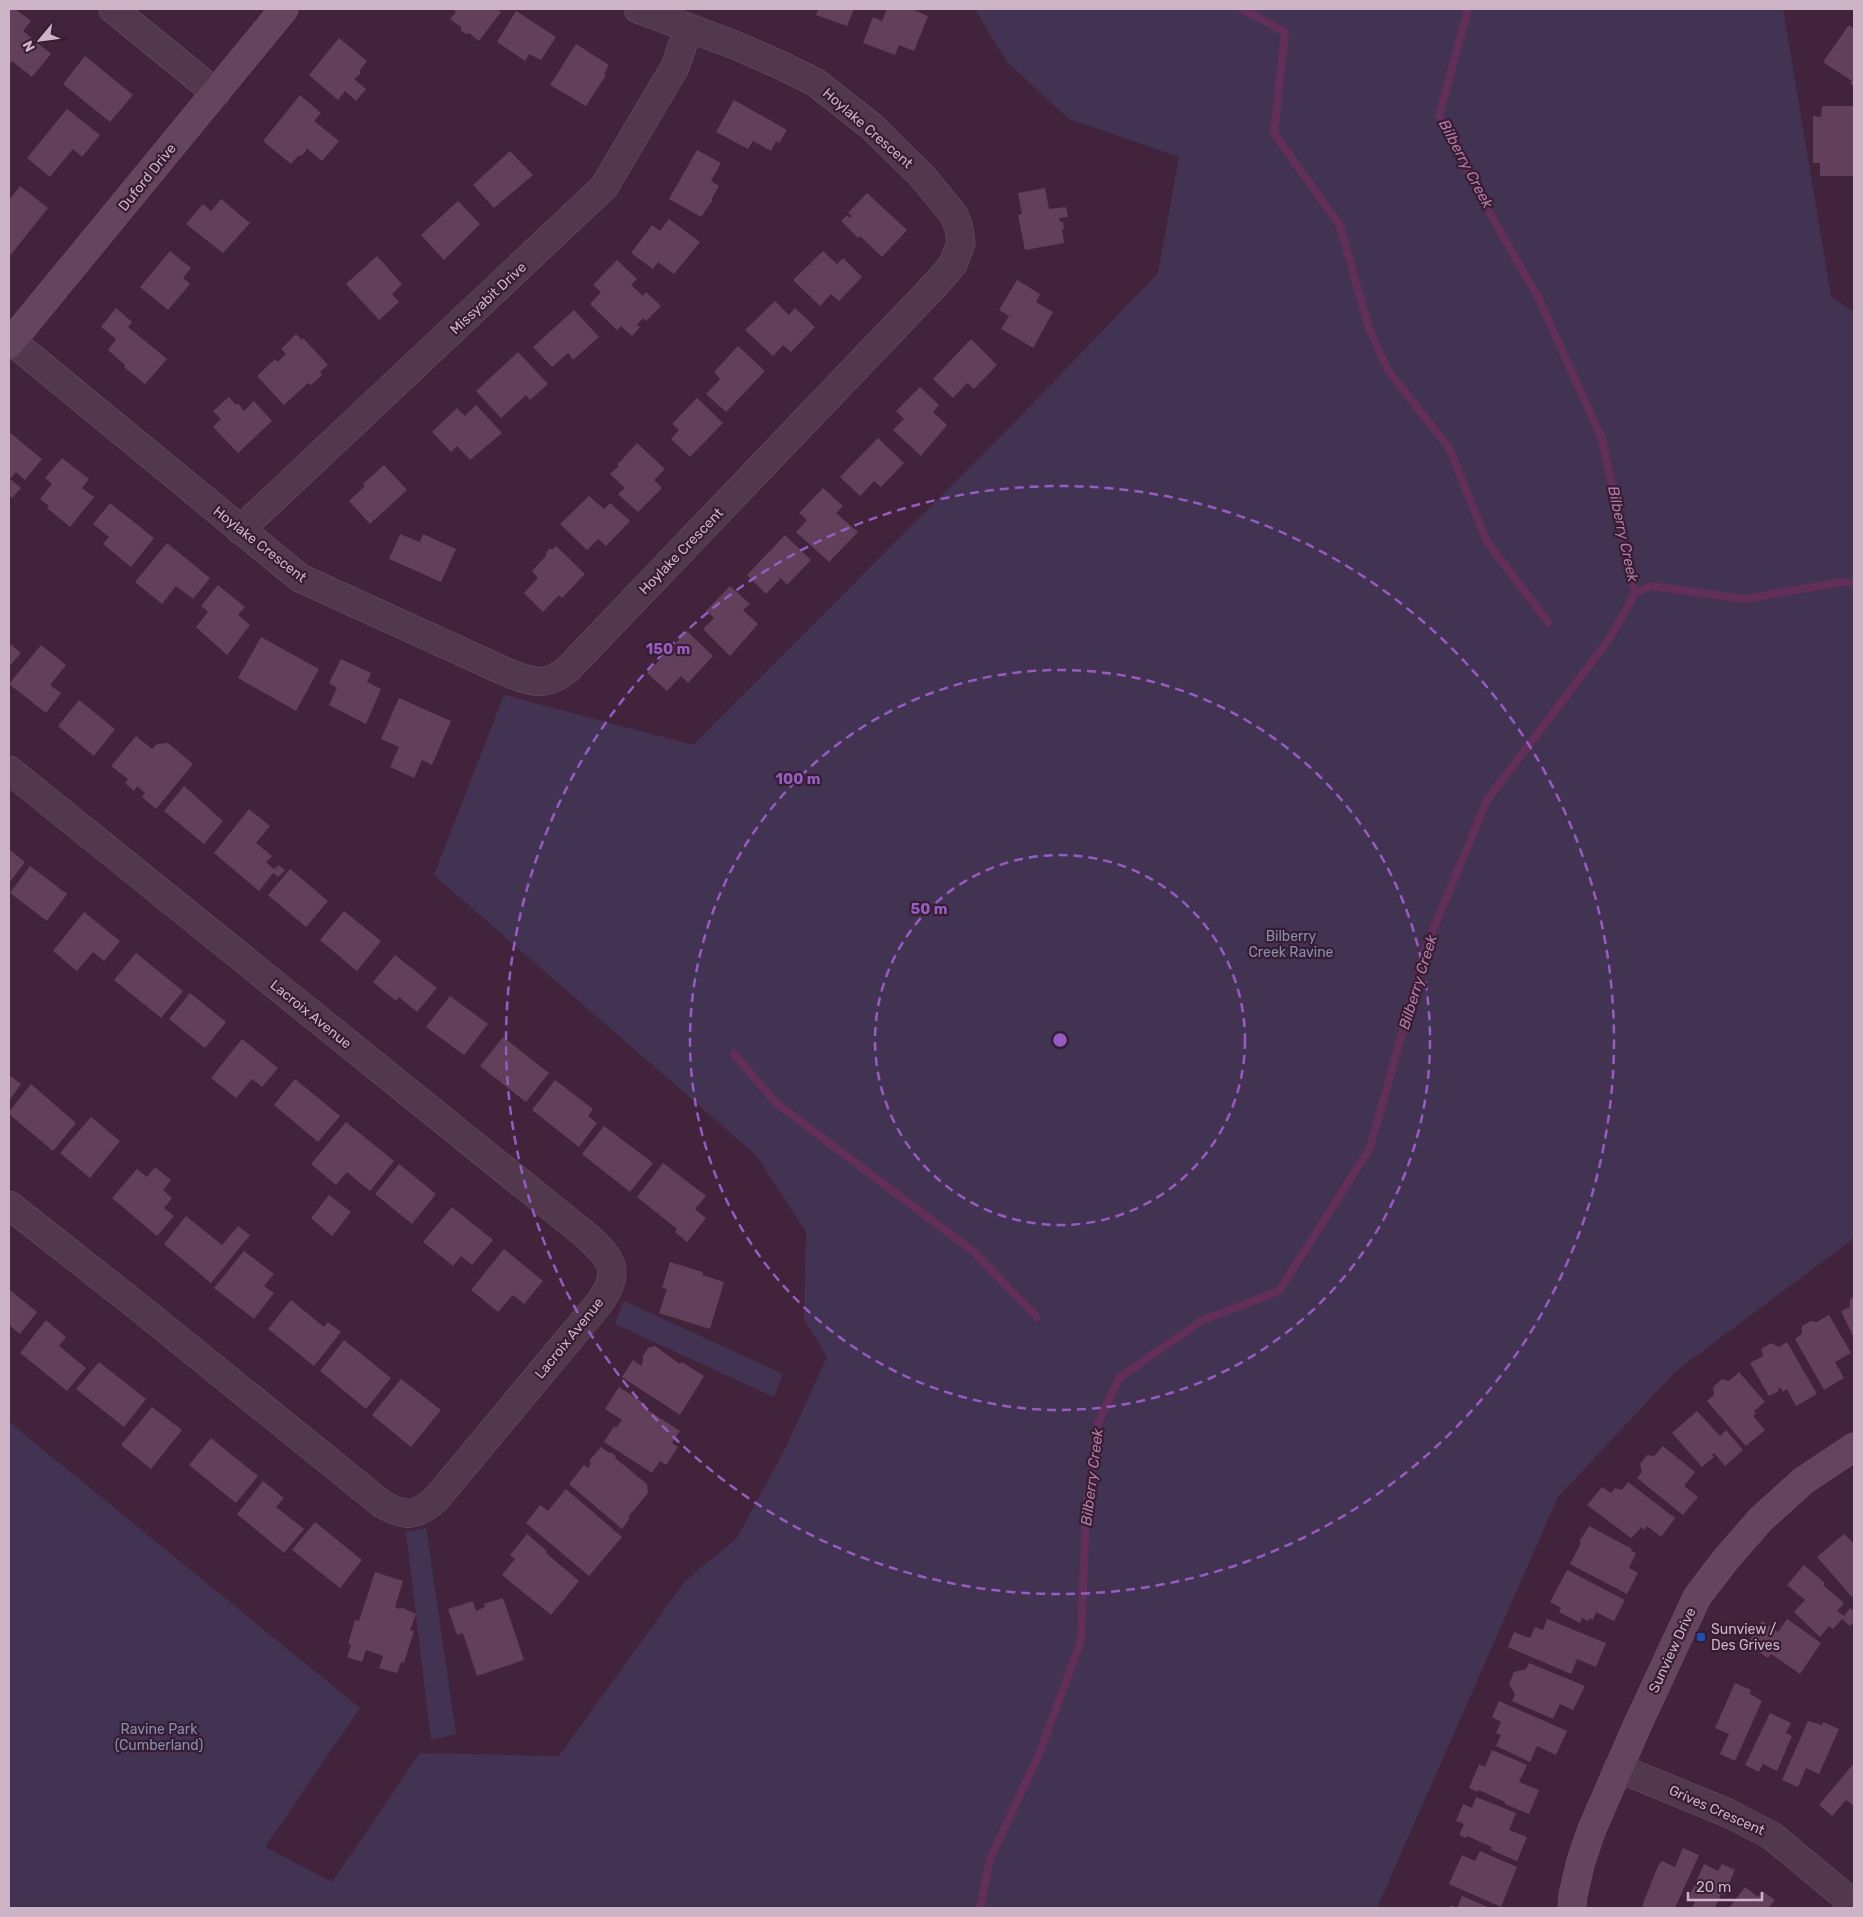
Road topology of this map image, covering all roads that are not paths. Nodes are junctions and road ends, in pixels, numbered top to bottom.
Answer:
1 (113, 9) edge
2 (284, 9) edge
3 (638, 9) edge
4 (688, 29) junction
5 (216, 93) junction
6 (9, 341) edge
7 (240, 530) junction
8 (9, 770) edge
9 (9, 1205) edge
10 (1854, 1447) edge
11 (1618, 1768) junction
12 (1854, 1904) edge
13 (1572, 1908) edge

1 - 5 street
2 - 5 street, Duford Drive
3 - 4 street, Hoylake Crescent
4 - 7 street, Missyabit Drive
4 - 7 street, Hoylake Crescent
5 - 6 street, Duford Drive
6 - 7 street, Hoylake Crescent
8 - 9 street, Lacroix Avenue
10 - 11 street, Sunview Drive
11 - 12 street, Grives Crescent
11 - 13 street, Sunview Drive

